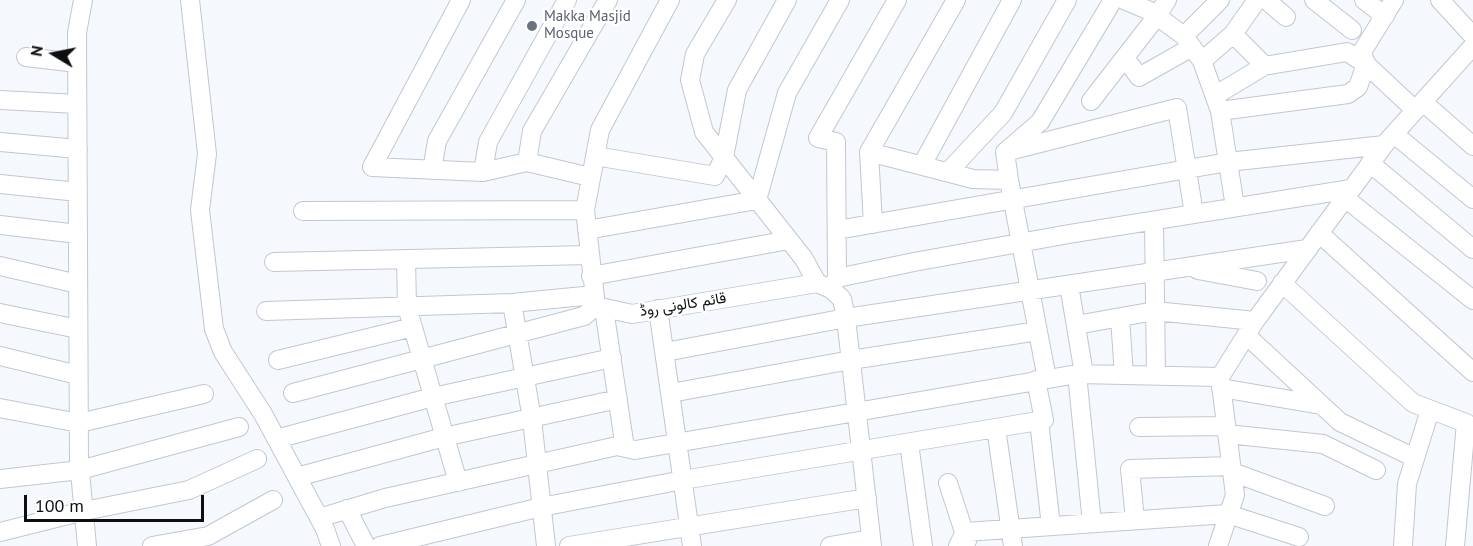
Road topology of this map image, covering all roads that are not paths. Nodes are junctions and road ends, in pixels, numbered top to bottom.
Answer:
1 (83, 0) edge
2 (190, 0) edge
3 (516, 0) edge
4 (567, 0) edge
5 (608, 0) edge
6 (670, 0) edge
7 (727, 0) edge
8 (788, 0) edge
9 (840, 0) edge
10 (897, 0) edge
11 (956, 0) edge
12 (1012, 0) edge
13 (1067, 0) edge
14 (1113, 0) edge
15 (1124, 0) edge
16 (1167, 0) edge
17 (1220, 0) edge
18 (1257, 0) edge
19 (1266, 0) edge
20 (1314, 0) edge
21 (1364, 0) edge
22 (1440, 0) edge
23 (456, 2) edge
24 (1389, 8) edge
25 (1157, 16) junction
26 (1286, 17) dead end
27 (1352, 30) dead end
28 (1233, 34) junction
29 (1472, 47) edge
30 (1193, 48) junction
31 (26, 57) dead end
32 (1125, 58) junction
33 (77, 63) junction
34 (1366, 64) junction
35 (1268, 65) junction
36 (0, 100) edge
37 (1091, 101) dead end
38 (1218, 103) junction
39 (77, 104) junction
40 (1419, 106) junction
41 (1389, 140) junction
42 (0, 142) edge
43 (1473, 146) edge
44 (78, 149) junction
45 (869, 152) junction
46 (1005, 152) junction
47 (595, 156) junction
48 (724, 157) junction
49 (527, 162) junction
50 (1228, 162) junction
51 (1370, 163) junction
52 (922, 165) junction
53 (1188, 169) junction
54 (432, 170) junction
55 (483, 172) junction
56 (948, 172) junction
57 (590, 177) junction
58 (1008, 180) junction
59 (0, 184) edge
60 (78, 192) junction
61 (1348, 193) junction
62 (1473, 199) edge
63 (757, 200) junction
64 (1013, 200) junction
65 (1235, 207) junction
66 (585, 210) junction
67 (303, 211) dead end
68 (1194, 214) junction
69 (1154, 222) junction
70 (873, 224) junction
71 (0, 225) edge
72 (587, 230) junction
73 (837, 230) junction
74 (1319, 233) junction
75 (78, 234) junction
76 (789, 240) junction
77 (1022, 242) junction
78 (1307, 249) junction
79 (1473, 249) edge
80 (589, 255) junction
81 (406, 259) junction
82 (274, 262) dead end
83 (0, 266) edge
84 (1185, 267) junction
85 (1155, 271) junction
86 (591, 276) junction
87 (1257, 281) dead end
88 (828, 283) junction
89 (1282, 283) junction
90 (78, 284) junction
91 (1069, 285) junction
92 (1031, 290) junction
93 (1473, 300) edge
94 (512, 303) junction
95 (598, 303) junction
96 (407, 307) junction
97 (658, 309) junction
98 (1155, 310) junction
99 (266, 311) dead end
100 (0, 313) edge
101 (846, 318) junction
102 (1120, 318) junction
103 (1076, 325) junction
104 (412, 327) junction
105 (1250, 328) junction
106 (78, 329) junction
107 (1038, 331) junction
108 (517, 334) junction
109 (665, 352) junction
110 (0, 356) edge
111 (612, 358) junction
112 (422, 359) junction
113 (278, 360) dead end
114 (851, 360) junction
115 (1473, 372) edge
116 (1080, 374) junction
117 (78, 375) junction
118 (1124, 375) junction
119 (1156, 375) junction
120 (525, 377) junction
121 (1042, 380) junction
122 (1221, 383) junction
123 (293, 393) dead end
124 (671, 393) junction
125 (204, 394) dead end
126 (433, 398) junction
127 (618, 399) junction
128 (1321, 405) junction
129 (0, 408) edge
130 (857, 410) junction
131 (1430, 410) junction
132 (531, 418) junction
133 (1039, 422) junction
134 (79, 423) junction
135 (239, 427) dead end
136 (1138, 427) dead end
137 (996, 428) junction
138 (1227, 430) junction
139 (444, 437) junction
140 (276, 439) junction
141 (678, 442) junction
142 (909, 442) junction
143 (625, 448) junction
144 (862, 450) junction
145 (1415, 458) junction
146 (257, 459) dead end
147 (537, 465) junction
148 (1231, 469) junction
149 (80, 470) junction
150 (1376, 470) dead end
151 (297, 477) junction
152 (0, 479) edge
153 (683, 480) junction
154 (458, 482) junction
155 (948, 483) dead end
156 (867, 498) junction
157 (273, 500) dead end
158 (1325, 506) dead end
159 (542, 507) junction
160 (347, 509) junction
161 (84, 511) junction
162 (1228, 514) junction
163 (319, 518) junction
164 (1135, 520) junction
165 (1092, 523) junction
166 (1051, 526) junction
167 (0, 532) edge
168 (691, 537) edge
169 (1011, 537) edge
170 (1299, 537) dead end
171 (964, 541) edge
172 (871, 542) edge
173 (87, 546) edge
174 (152, 546) edge
175 (330, 546) edge
176 (366, 546) edge
177 (380, 546) edge
178 (546, 546) edge
179 (568, 546) edge
180 (830, 546) edge
181 (923, 546) edge
182 (1218, 546) edge
183 (1402, 546) edge
184 (1455, 546) edge

1 - 33 street
2 - 140 street
3 - 54 street
4 - 55 street
5 - 49 street
6 - 47 street
7 - 48 street
8 - 48 street
9 - 63 street
10 - 73 street
11 - 45 street
12 - 52 street
13 - 56 street
14 - 46 street
15 - 25 street
16 - 25 street
17 - 30 street
18 - 28 street
19 - 26 street
20 - 27 street
21 - 24 street
22 - 29 street
23 - 54 street
24 - 34 street
25 - 30 street
25 - 32 street
28 - 30 street
28 - 35 street
29 - 40 street
30 - 32 street
30 - 38 street
31 - 33 street
32 - 37 street
33 - 39 street
34 - 35 street
34 - 38 street
34 - 40 street
35 - 38 street
36 - 39 street
38 - 50 street
39 - 44 street
40 - 41 street
40 - 43 street
41 - 50 street
41 - 51 street
41 - 62 street
42 - 44 street
44 - 60 street
45 - 52 street
45 - 70 street
46 - 53 street
46 - 58 street
47 - 48 street
47 - 57 street
48 - 63 street
49 - 55 street
49 - 57 street
50 - 53 street
50 - 65 street
51 - 61 street
51 - 79 street
52 - 56 street
53 - 64 street
53 - 68 street
54 - 55 street
56 - 58 street
57 - 66 street
58 - 64 street
59 - 60 street
60 - 75 street
61 - 65 street, قائم کالونی روڈ
61 - 74 street
61 - 93 street
63 - 72 street
63 - 76 street
64 - 70 street
64 - 77 street
65 - 68 street, قائم کالونی روڈ
66 - 67 street
66 - 72 street
68 - 69 street, قائم کالونی روڈ
69 - 77 street, قائم کالونی روڈ
69 - 85 street
70 - 73 street
71 - 75 street
72 - 80 street
73 - 88 street
74 - 78 street
74 - 115 street
75 - 90 street
76 - 86 street
76 - 88 street
77 - 88 street, قائم کالونی روڈ
77 - 92 street
78 - 84 street
78 - 89 street
80 - 81 street
80 - 86 street
81 - 82 street
81 - 96 street
83 - 90 street
84 - 85 street
84 - 87 street
85 - 91 street
85 - 98 street
86 - 95 street
88 - 97 street, قائم کالونی روڈ
88 - 101 street
89 - 105 street
89 - 131 street
90 - 106 street
91 - 92 street
91 - 103 street
92 - 101 street
92 - 107 street
94 - 95 street, قائم کالونی روڈ
94 - 96 street, قائم کالونی روڈ
94 - 108 street
95 - 97 street, قائم کالونی روڈ
95 - 108 street
95 - 111 street
96 - 99 street, قائم کالونی روڈ
96 - 104 street
97 - 109 street
98 - 102 street
98 - 105 street
98 - 119 street
100 - 106 street
101 - 109 street
101 - 114 street
102 - 103 street
102 - 118 street
103 - 116 street
104 - 112 street
104 - 113 street
105 - 122 street
105 - 128 street
106 - 117 street
107 - 114 street
107 - 121 street
108 - 112 street
108 - 120 street
109 - 124 street
110 - 117 street
111 - 120 street
111 - 127 street
112 - 123 street
112 - 126 street
114 - 124 street
114 - 130 street
116 - 118 street
116 - 121 street
116 - 165 street
117 - 134 street
118 - 119 street
119 - 122 street
120 - 126 street
120 - 132 street
121 - 130 street
121 - 133 street
122 - 128 street
122 - 138 street
124 - 141 street
125 - 134 street
126 - 139 street
126 - 140 street
127 - 132 street
127 - 143 street
128 - 145 street
129 - 134 street
130 - 141 street
130 - 144 street
131 - 145 street
131 - 184 street
132 - 139 street
132 - 147 street
133 - 137 street
133 - 166 street
134 - 149 street
135 - 149 street
136 - 138 street
137 - 142 street
137 - 169 street
138 - 148 street
138 - 150 street
139 - 151 street
139 - 154 street
140 - 151 street
141 - 143 street
141 - 153 street
142 - 144 street
142 - 181 street
143 - 147 street
144 - 153 street
144 - 156 street
145 - 183 street
146 - 161 street
147 - 154 street
147 - 159 street
148 - 158 street
148 - 162 street
148 - 164 street
149 - 152 street
149 - 161 street
151 - 163 street
153 - 159 street
153 - 168 street
154 - 160 street
155 - 171 street
156 - 168 street
156 - 172 street
157 - 174 street
159 - 177 street
159 - 178 street
160 - 163 street
160 - 176 street
161 - 167 street
161 - 173 street
162 - 164 street
162 - 170 street
162 - 182 street
163 - 175 street
164 - 165 street
165 - 166 street
166 - 169 street
168 - 179 street
169 - 171 street
172 - 180 street

